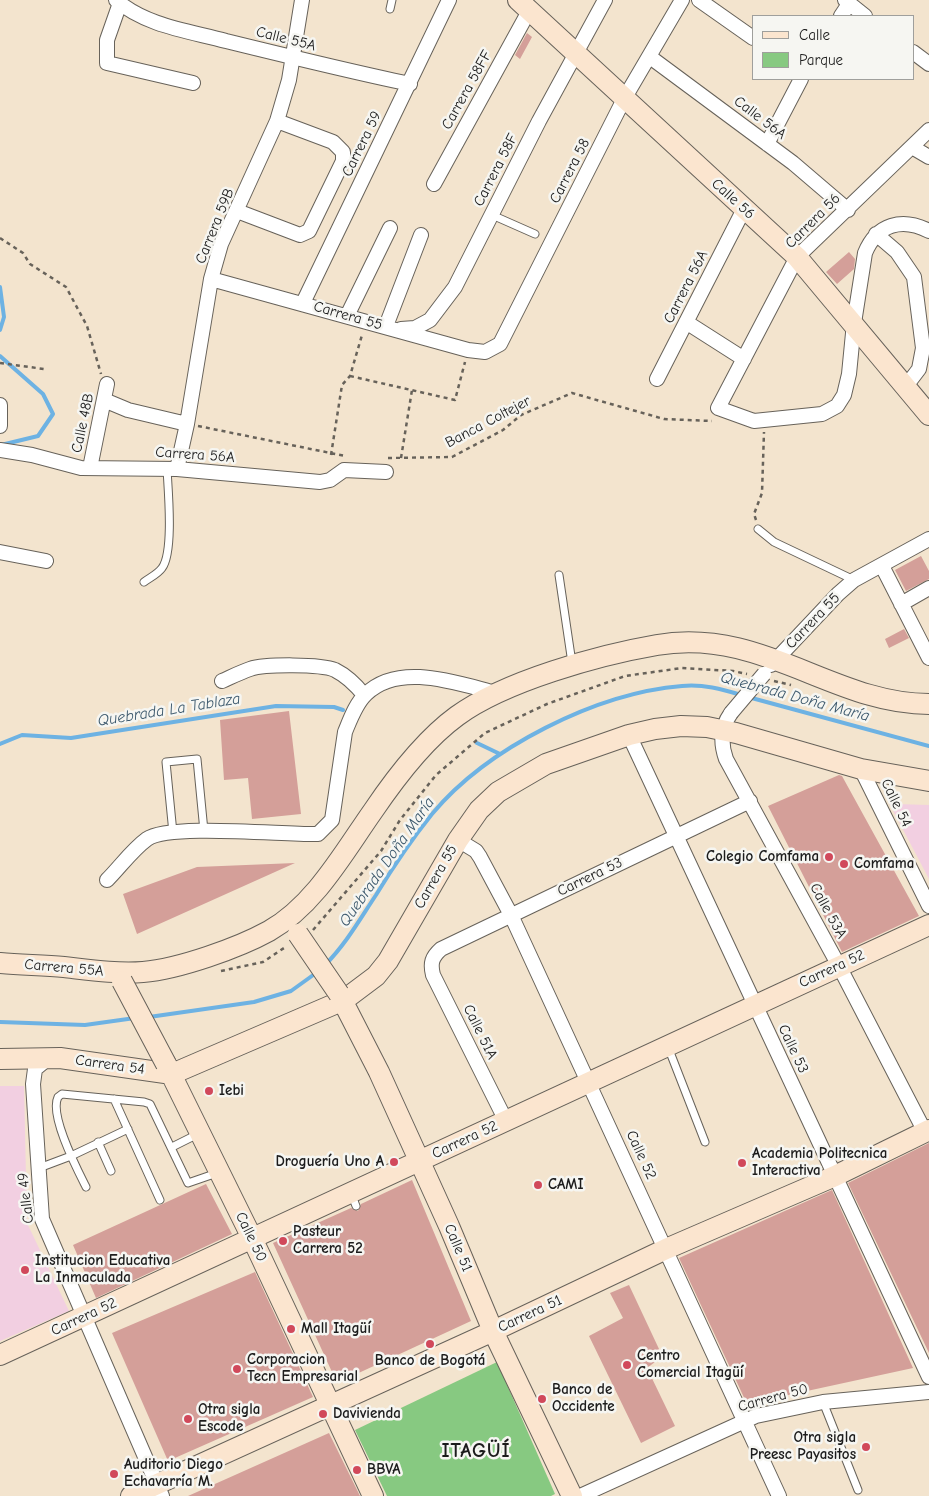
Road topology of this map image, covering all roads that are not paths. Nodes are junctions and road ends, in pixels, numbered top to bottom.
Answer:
1 (302, 0) edge
2 (392, 0) edge
3 (449, 0) edge
4 (605, 0) edge
5 (682, 0) edge
6 (699, 0) edge
7 (118, 2) edge
8 (847, 2) edge
9 (522, 3) edge
10 (390, 8) dead end
11 (841, 15) edge
12 (864, 15) edge
13 (752, 37) edge
14 (914, 53) edge
15 (575, 54) junction
16 (650, 57) junction
17 (293, 58) junction
18 (929, 64) edge
19 (800, 80) edge
20 (193, 83) dead end
21 (410, 84) junction
22 (624, 99) junction
23 (277, 120) junction
24 (929, 130) edge
25 (767, 144) junction
26 (912, 146) junction
27 (929, 157) edge
28 (434, 184) dead end
29 (744, 209) junction
30 (848, 210) junction
31 (237, 211) junction
32 (492, 215) junction
33 (390, 228) dead end
34 (929, 231) edge
35 (535, 234) dead end
36 (876, 234) junction
37 (421, 235) dead end
38 (797, 258) junction
39 (211, 279) junction
40 (304, 303) junction
41 (347, 316) junction
42 (686, 322) junction
43 (854, 323) junction
44 (391, 328) junction
45 (926, 344) edge
46 (485, 352) joint
47 (744, 359) junction
48 (656, 379) dead end
49 (906, 386) junction
50 (0, 405) edge
51 (929, 415) edge
52 (187, 424) junction
53 (0, 426) edge
54 (0, 450) edge
55 (90, 468) junction
56 (172, 469) junction
57 (386, 472) dead end
58 (758, 529) road end
59 (929, 539) edge
60 (0, 552) edge
61 (46, 561) dead end
62 (882, 566) junction
63 (559, 575) dead end
64 (854, 580) junction
65 (144, 582) dead end
66 (929, 588) edge
67 (901, 604) junction
68 (777, 658) junction
69 (929, 658) edge
70 (573, 666) junction
71 (222, 681) dead end
72 (496, 692) junction
73 (364, 695) junction
74 (929, 704) edge
75 (727, 722) junction
76 (629, 735) junction
77 (861, 769) junction
78 (929, 781) edge
79 (750, 801) junction
80 (204, 831) junction
81 (173, 833) junction
82 (675, 836) junction
83 (458, 840) junction
84 (107, 880) dead end
85 (929, 906) edge
86 (511, 915) junction
87 (929, 925) edge
88 (292, 926) junction
89 (433, 956) joint
90 (0, 963) edge
91 (839, 966) junction
92 (120, 977) junction
93 (342, 997) junction
94 (755, 1005) junction
95 (668, 1047) junction
96 (0, 1059) edge
97 (47, 1059) junction
98 (169, 1069) junction
99 (590, 1082) junction
100 (114, 1099) junction
101 (506, 1121) junction
102 (128, 1129) junction
103 (927, 1131) edge
104 (200, 1132) junction
105 (98, 1142) junction
106 (705, 1142) dead end
107 (172, 1147) junction
108 (71, 1156) junction
109 (418, 1162) junction
110 (39, 1168) junction
111 (111, 1171) dead end
112 (220, 1172) junction
113 (835, 1176) junction
114 (86, 1187) dead end
115 (160, 1200) dead end
116 (252, 1238) junction
117 (666, 1249) junction
118 (85, 1317) junction
119 (494, 1331) junction
120 (0, 1355) edge
121 (929, 1377) edge
122 (929, 1392) edge
123 (823, 1402) junction
124 (331, 1406) junction
125 (746, 1420) junction
126 (159, 1490) edge
127 (858, 1490) dead end
128 (130, 1496) edge
129 (373, 1496) edge
130 (572, 1496) edge
131 (580, 1496) edge
132 (780, 1496) edge

1 - 17 street, Carrera 59B
2 - 10 lane
3 - 21 street, Carrera 59
4 - 15 street, Carrera 58F
5 - 16 street, Carrera 58
6 - 13 street
7 - 17 street, Calle 55A
7 - 20 street
8 - 11 street
8 - 12 street
9 - 15 street, Calle 56
9 - 28 street, Carrera 58FF
14 - 18 street
15 - 22 street, Calle 56
15 - 32 street, Carrera 58F
16 - 22 street, Carrera 58
16 - 25 street, Calle 56A
17 - 21 street, Calle 55A
17 - 23 street, Carrera 59B
19 - 25 street
21 - 40 street, Carrera 59
22 - 29 street, Calle 56
22 - 46 street, Carrera 58
23 - 31 street, Carrera 59B
23 - 31 street
24 - 26 street, Carrera 56
25 - 30 street, Calle 56A
26 - 27 street
26 - 30 street, Carrera 56
29 - 38 street, Calle 56
29 - 42 street, Carrera 56A
30 - 38 street, Carrera 56
31 - 39 street, Carrera 59B
32 - 35 lane
32 - 44 street, Carrera 58F
33 - 41 street
34 - 36 street
36 - 43 street
36 - 45 street
37 - 44 street
38 - 43 street, Calle 56
38 - 47 street, Carrera 56
39 - 40 street, Carrera 55
39 - 52 street, Carrera 59B
40 - 41 street, Carrera 55
41 - 44 street, Carrera 55
42 - 47 street
42 - 48 street, Carrera 56A
43 - 47 street, Carrera 56
43 - 49 street, Calle 56
44 - 46 street, Carrera 55
45 - 49 street
49 - 51 street, Calle 56
50 - 53 street
52 - 55 street, Calle 48B
52 - 56 street, Carrera 59B
54 - 55 street, Carrera 56A
55 - 56 street, Carrera 56A
56 - 57 street, Carrera 56A
56 - 65 lane
58 - 64 lane
59 - 62 street, Carrera 55
60 - 61 street
62 - 64 street, Carrera 55
62 - 67 street
63 - 70 lane
64 - 68 street, Carrera 55
66 - 67 street
67 - 69 street
68 - 70 street, Carrera 55A
68 - 74 street
68 - 75 street, Carrera 55, bridge
70 - 72 street, Carrera 55A
71 - 73 street
72 - 73 street
72 - 88 street, Carrera 55A
73 - 80 street
75 - 76 street, Carrera 55
75 - 77 street, Carrera 55
75 - 79 street, Calle 53A
76 - 82 street, Calle 53
76 - 83 street, Carrera 55
77 - 78 street, Carrera 55
77 - 85 street, Calle 54
79 - 82 street, Carrera 53
79 - 91 street, Calle 53A
80 - 81 street
80 - 81 lane
81 - 84 street
82 - 86 street, Carrera 53
82 - 94 street, Calle 53
83 - 86 street, Calle 52
83 - 93 street, Carrera 55
86 - 89 street, Carrera 53
86 - 99 street, Calle 52
87 - 91 street, Carrera 52
88 - 92 street, Carrera 55A
88 - 93 street, Calle 51, bridge
89 - 101 street, Calle 51A
90 - 92 street, Carrera 55A
91 - 94 street, Carrera 52
91 - 103 street, Calle 53A
92 - 98 street, Calle 50, bridge
93 - 98 street, Carrera 55
93 - 109 street, Calle 51
94 - 95 street, Carrera 52
94 - 113 street, Calle 53
95 - 99 street, Carrera 52
95 - 106 lane
96 - 97 street, Carrera 54
97 - 98 street, Carrera 54
97 - 110 street, Calle 49
98 - 104 street, Calle 50
99 - 101 street, Carrera 52
99 - 117 street, Calle 52
100 - 102 lane
100 - 107 lane
100 - 108 lane
101 - 109 street, Carrera 52
102 - 105 lane
102 - 115 lane
103 - 113 street, Carrera 51
104 - 107 lane
104 - 112 street, Calle 50
105 - 108 lane
105 - 111 lane
107 - 112 lane
108 - 110 lane
108 - 114 lane
109 - 116 street, Carrera 52
109 - 119 street, Calle 51
110 - 118 street, Calle 49
112 - 116 street, Calle 50
113 - 117 street, Carrera 51
113 - 121 street, Calle 53
116 - 118 street, Carrera 52
116 - 124 street, Calle 50
117 - 119 street, Carrera 51
117 - 125 street, Calle 52
118 - 120 street, Carrera 52
118 - 126 street, Calle 49
119 - 124 street, Carrera 51
119 - 130 street, Calle 51
122 - 123 street, Carrera 50
123 - 125 street, Carrera 50
123 - 127 lane
124 - 126 street, Carrera 51
124 - 129 street, Calle 50
125 - 131 street, Carrera 50
125 - 132 street, Calle 52
126 - 128 street, Carrera 51

